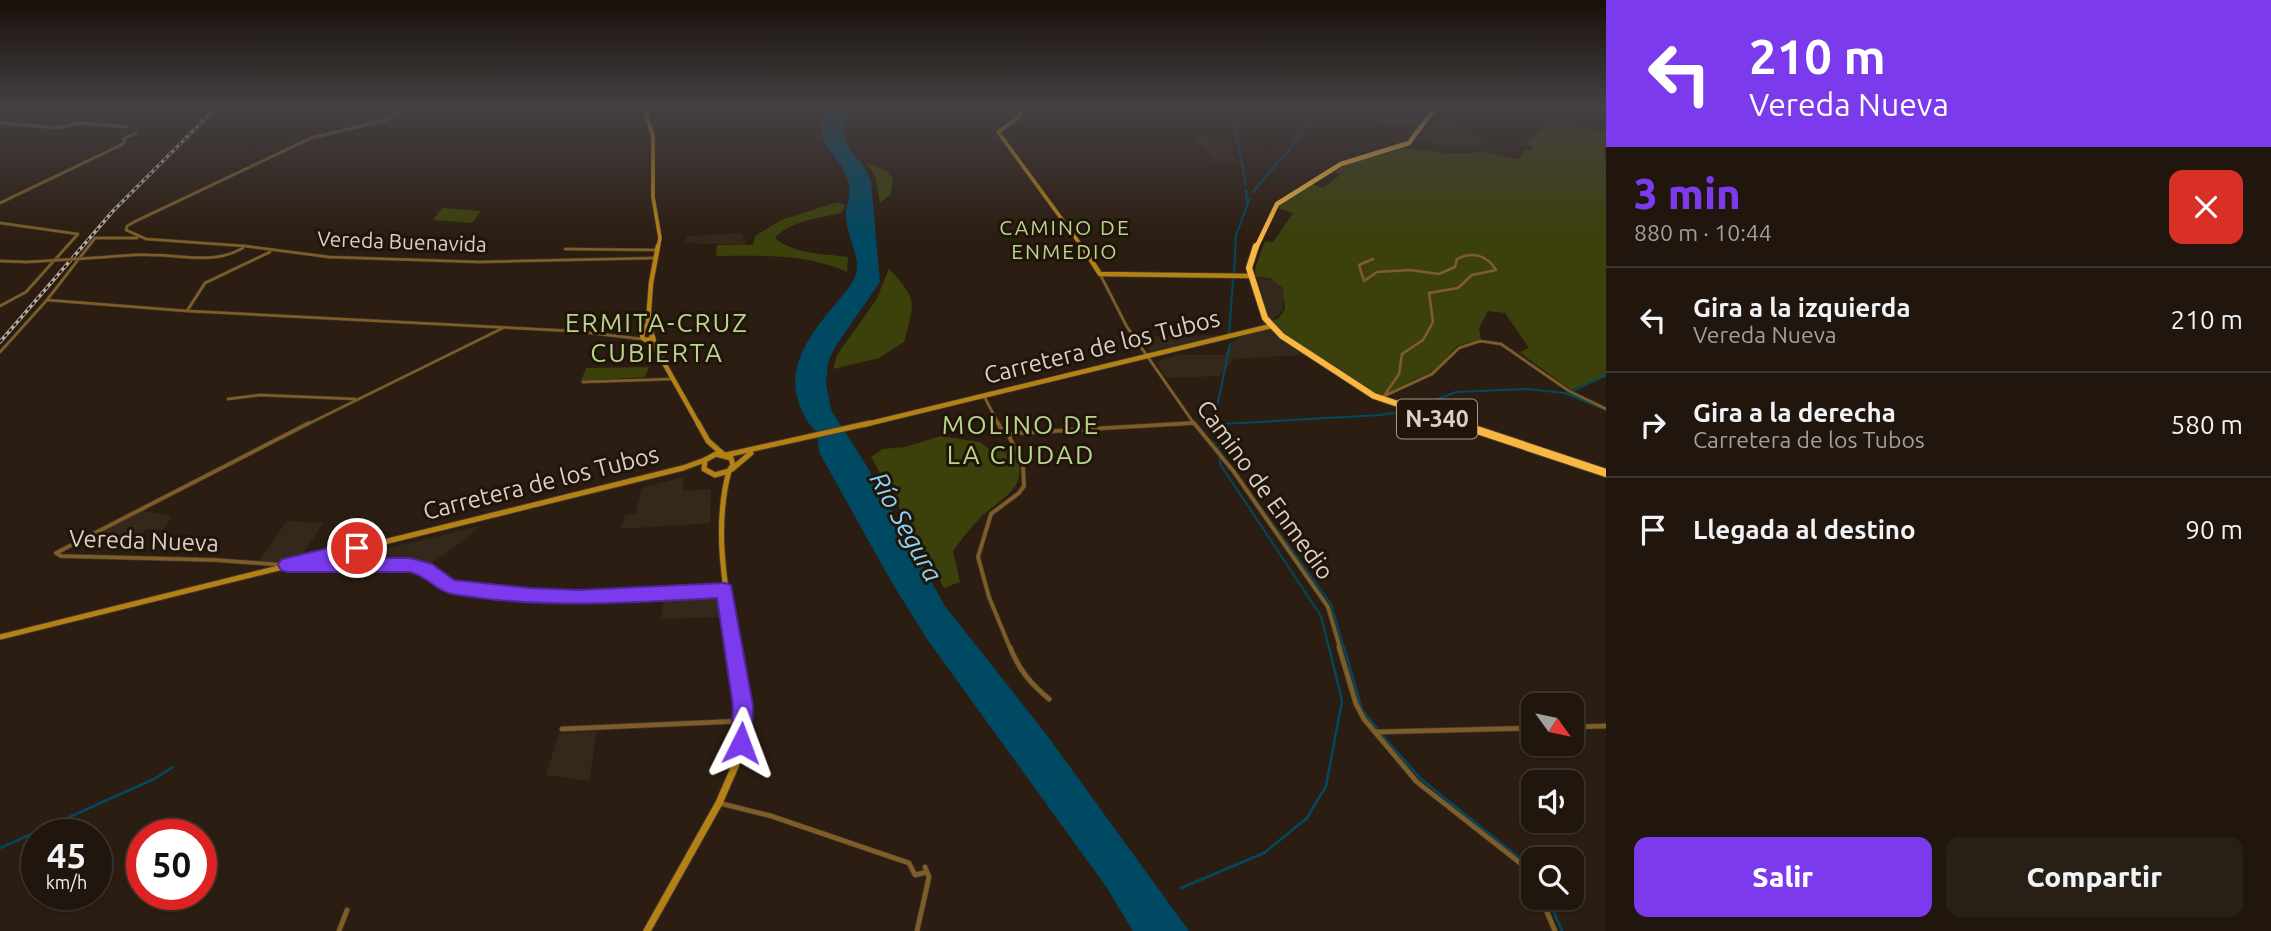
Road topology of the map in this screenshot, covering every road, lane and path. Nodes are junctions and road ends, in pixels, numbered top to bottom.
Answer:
1 (108, 151) edge
2 (283, 151) edge
3 (653, 151) edge
4 (1013, 151) edge
5 (1382, 151) edge
6 (0, 204) edge
7 (0, 223) edge
8 (139, 238) junction
9 (245, 246) junction
10 (565, 249) dead end
11 (659, 250) junction
12 (272, 251) junction
13 (657, 258) junction
14 (1373, 259) dead end
15 (0, 261) edge
16 (1100, 274) junction
17 (1250, 276) junction
18 (47, 300) junction
19 (0, 306) edge
20 (187, 311) junction
21 (1265, 317) junction
22 (648, 323) junction
23 (1270, 326) junction
24 (503, 328) junction
25 (1255, 330) junction
26 (652, 334) junction
27 (643, 336) junction
28 (1282, 336) junction
29 (655, 347) junction
30 (0, 352) edge
31 (1147, 356) junction
32 (674, 379) junction
33 (583, 382) dead end
34 (984, 396) junction
35 (1381, 397) junction
36 (228, 399) dead end
37 (358, 399) junction
38 (1606, 409) edge
39 (1194, 423) junction
40 (1008, 433) junction
41 (708, 441) junction
42 (754, 451) junction
43 (725, 455) junction
44 (707, 458) junction
45 (683, 468) junction
46 (704, 469) junction
47 (730, 470) junction
48 (1606, 473) edge
49 (711, 474) junction
50 (723, 492) junction
51 (287, 565) junction
52 (725, 590) junction
53 (0, 637) edge
54 (1049, 699) dead end
55 (743, 721) junction
56 (1606, 726) edge
57 (1584, 727) edge
58 (1521, 728) edge
59 (562, 729) dead end
60 (1376, 732) junction
61 (719, 803) junction
62 (1521, 864) edge
63 (347, 909) dead end
64 (1546, 910) edge
65 (339, 931) edge
66 (647, 931) edge
67 (917, 931) edge
68 (1555, 931) edge

1 - 6 street
2 - 8 street
3 - 11 main road
4 - 16 main road, Camino de Enmedio
5 - 17 highway
7 - 19 street
8 - 9 street, Vereda Buenavida
8 - 18 street, Vereda Buenavida
9 - 12 street, Vereda Buenavida
9 - 15 street, bridge
10 - 11 street
11 - 13 main road
12 - 13 street, Vereda Buenavida
12 - 20 street
13 - 22 main road
14 - 35 street
16 - 17 main road
16 - 31 street, Camino de Enmedio
17 - 21 highway, N-340
18 - 20 street
18 - 30 street
20 - 24 street
21 - 23 highway, N-340
21 - 25 main road, Carretera de los Tubos
22 - 26 main road
22 - 27 main road
23 - 25 main road, Carretera de los Tubos
23 - 28 highway, N-340
24 - 27 street
24 - 37 street, Vereda Nueva
25 - 28 main road, Carretera de los Tubos
25 - 31 main road, Carretera de los Tubos
26 - 27 main road
26 - 29 main road
27 - 29 main road
28 - 35 highway, N-340
29 - 32 main road
31 - 34 main road, Carretera de los Tubos
31 - 39 street, Camino de Enmedio
32 - 33 street
32 - 41 main road
34 - 40 street
34 - 42 main road, Carretera de los Tubos
35 - 38 street
35 - 48 highway, N-340
36 - 37 street
37 - 51 street, Vereda Nueva
39 - 40 street
39 - 60 street, Camino de Enmedio
40 - 54 street
41 - 43 main road
41 - 44 main road
42 - 43 main road, Carretera de los Tubos
42 - 47 main road, Carretera de los Tubos
43 - 44 main road
43 - 47 main road
44 - 45 main road, Carretera de los Tubos
44 - 46 main road
45 - 46 main road, Carretera de los Tubos
45 - 51 main road, Carretera de los Tubos
46 - 49 main road
47 - 49 main road
47 - 50 main road
49 - 50 main road
50 - 52 main road
51 - 52 street, Vereda Nueva
51 - 53 main road, Carretera de los Tubos
52 - 55 main road
55 - 59 street
55 - 61 main road
56 - 57 street
58 - 60 street
60 - 62 street, Camino de Enmedio
61 - 66 main road
61 - 67 street
63 - 65 street
64 - 68 street

